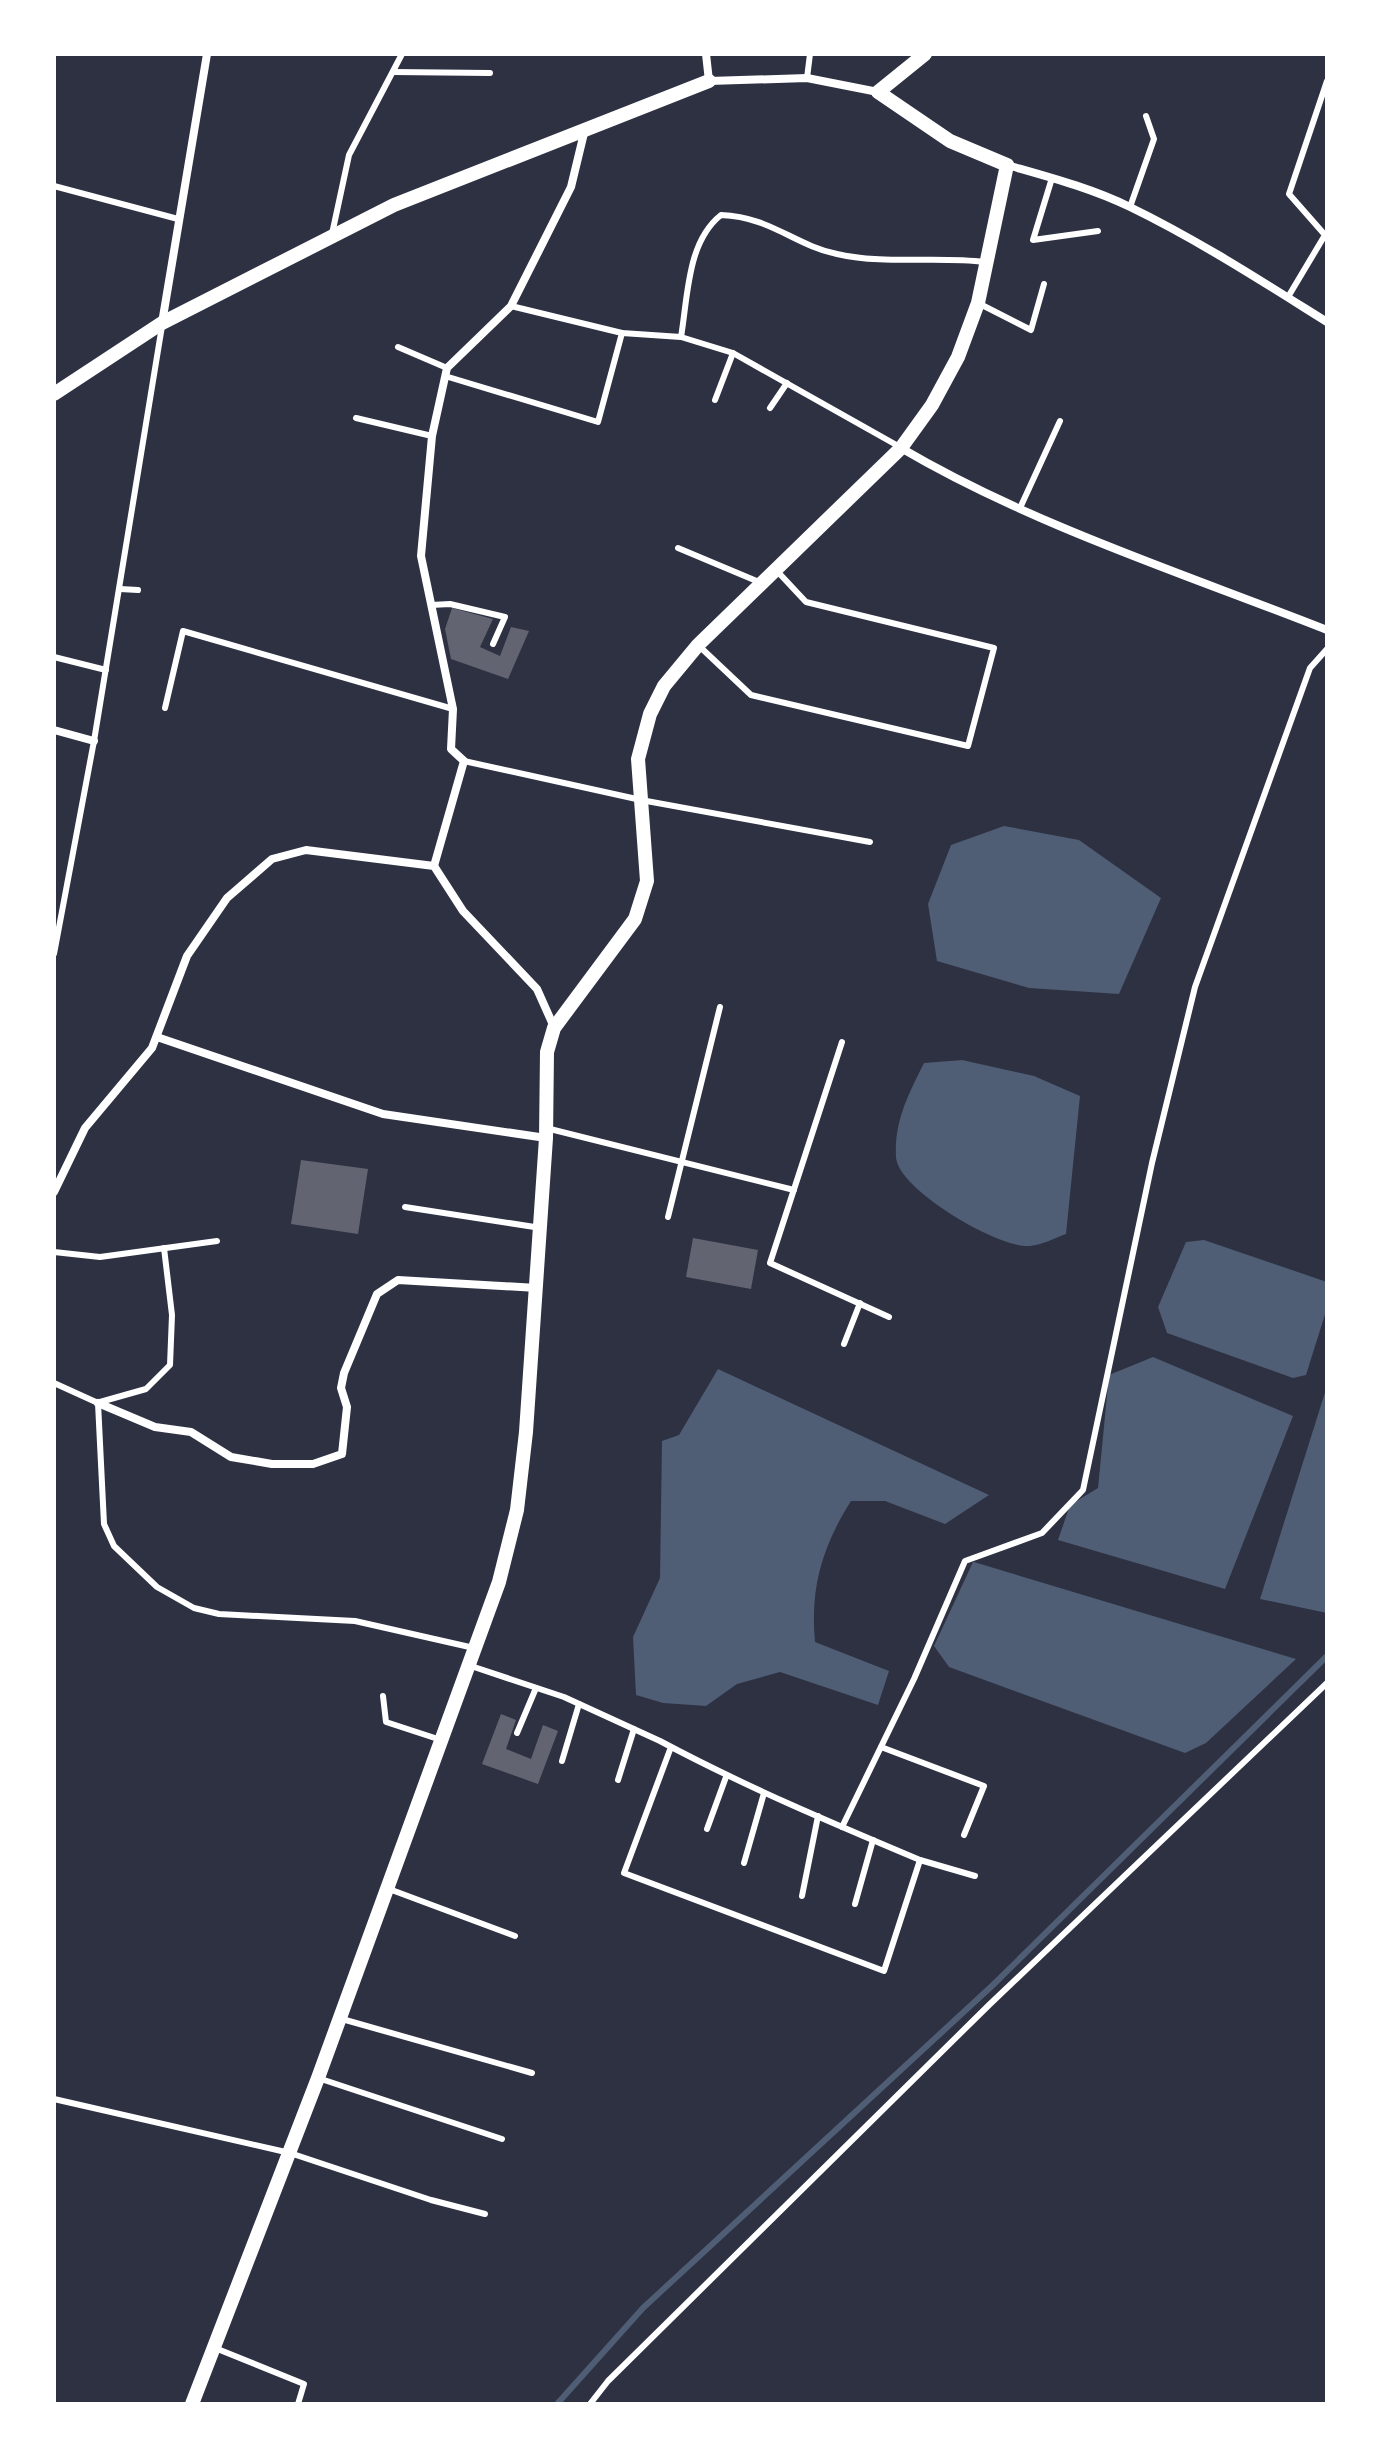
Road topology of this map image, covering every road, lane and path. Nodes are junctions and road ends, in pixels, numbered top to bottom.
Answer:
1 (207, 54) edge
2 (402, 54) edge
3 (706, 54) edge
4 (810, 54) edge
5 (925, 54) edge
6 (393, 72) junction
7 (490, 73) dead end
8 (807, 78) junction
9 (709, 81) junction
10 (1327, 81) edge
11 (878, 92) junction
12 (1146, 116) dead end
13 (586, 128) junction
14 (1007, 165) junction
15 (1052, 178) junction
16 (54, 186) edge
17 (1130, 207) junction
18 (178, 219) junction
19 (1098, 231) dead end
20 (332, 237) junction
21 (987, 262) junction
22 (1044, 284) dead end
23 (1288, 297) junction
24 (978, 303) junction
25 (511, 306) junction
26 (1327, 322) edge
27 (162, 323) junction
28 (622, 333) junction
29 (681, 337) junction
30 (398, 347) dead end
31 (733, 353) junction
32 (446, 372) junction
33 (787, 383) junction
34 (54, 394) edge
35 (715, 400) dead end
36 (770, 408) dead end
37 (356, 418) dead end
38 (1060, 421) dead end
39 (432, 436) junction
40 (901, 448) junction
41 (1020, 508) junction
42 (678, 548) dead end
43 (775, 568) junction
44 (763, 583) junction
45 (120, 589) junction
46 (138, 590) dead end
47 (431, 605) junction
48 (1327, 630) edge
49 (493, 644) dead end
50 (698, 645) junction
51 (1327, 649) edge
52 (54, 657) edge
53 (106, 670) junction
54 (165, 708) dead end
55 (453, 709) junction
56 (54, 730) edge
57 (94, 741) junction
58 (464, 761) junction
59 (641, 800) junction
60 (870, 842) dead end
61 (434, 866) junction
62 (54, 954) edge
63 (720, 1007) dead end
64 (554, 1028) junction
65 (157, 1037) junction
66 (842, 1042) dead end
67 (546, 1133) junction
68 (680, 1162) junction
69 (794, 1190) junction
70 (54, 1192) edge
71 (405, 1207) dead end
72 (668, 1217) dead end
73 (541, 1228) junction
74 (217, 1241) dead end
75 (164, 1248) junction
76 (54, 1252) edge
77 (537, 1288) junction
78 (860, 1303) junction
79 (889, 1317) dead end
80 (844, 1344) dead end
81 (54, 1383) edge
82 (98, 1403) junction
83 (474, 1648) junction
84 (468, 1665) junction
85 (1327, 1683) edge
86 (536, 1688) junction
87 (383, 1696) dead end
88 (579, 1704) junction
89 (634, 1729) junction
90 (517, 1733) dead end
91 (441, 1740) junction
92 (671, 1747) junction
93 (881, 1747) junction
94 (562, 1761) dead end
95 (726, 1777) junction
96 (618, 1780) dead end
97 (764, 1793) junction
98 (818, 1816) junction
99 (842, 1827) junction
100 (707, 1829) dead end
101 (964, 1835) dead end
102 (873, 1840) junction
103 (920, 1860) junction
104 (744, 1863) dead end
105 (975, 1876) dead end
106 (389, 1889) junction
107 (802, 1896) dead end
108 (855, 1904) dead end
109 (515, 1936) dead end
110 (339, 2018) junction
111 (532, 2073) dead end
112 (318, 2078) junction
113 (54, 2099) edge
114 (502, 2139) dead end
115 (290, 2153) junction
116 (485, 2214) dead end
117 (212, 2347) junction
118 (195, 2403) edge
119 (298, 2404) edge
120 (590, 2404) edge

1 - 18 street
2 - 6 lane
3 - 9 street
4 - 8 lane
5 - 11 street
6 - 7 lane
6 - 20 lane
8 - 9 street
8 - 11 street
9 - 13 street
10 - 23 lane
11 - 14 street
12 - 17 lane
13 - 20 street
13 - 25 street
14 - 15 street
14 - 21 street
15 - 17 street
15 - 19 lane
16 - 18 lane
17 - 23 street
18 - 27 street
20 - 27 street
21 - 24 street
21 - 29 lane
22 - 24 lane
23 - 26 street
24 - 40 street
25 - 28 lane
25 - 32 street
27 - 34 street
27 - 45 lane
28 - 29 lane
28 - 32 lane
29 - 31 lane
30 - 32 lane
31 - 33 lane
31 - 35 lane
32 - 39 street
33 - 36 lane
33 - 40 lane
37 - 39 lane
38 - 41 lane
39 - 47 street
40 - 41 street
40 - 43 street
41 - 48 street
42 - 44 lane
43 - 44 street
43 - 50 lane
44 - 50 street
45 - 46 lane
45 - 53 lane
47 - 49 lane
47 - 55 street
50 - 59 street
51 - 93 lane
52 - 53 lane
53 - 57 lane
54 - 55 lane
55 - 58 street
56 - 57 street
57 - 62 lane
58 - 59 lane
58 - 61 street
59 - 60 lane
59 - 64 street
61 - 64 street
61 - 65 street
63 - 68 lane
64 - 67 street
65 - 67 street
65 - 70 street
66 - 69 lane
67 - 68 lane
67 - 73 street
68 - 69 lane
68 - 72 lane
69 - 78 lane
71 - 73 lane
73 - 77 street
74 - 75 lane
75 - 76 lane
75 - 82 lane
77 - 82 street
77 - 83 street
78 - 79 lane
78 - 80 lane
81 - 82 lane
82 - 83 lane
83 - 84 street
84 - 86 lane
84 - 91 street
85 - 120 lane
86 - 88 lane
86 - 90 lane
87 - 91 lane
88 - 89 lane
88 - 94 lane
89 - 92 lane
89 - 96 lane
91 - 106 street
92 - 95 lane
92 - 103 lane
93 - 99 lane
93 - 101 lane
95 - 97 lane
95 - 100 lane
97 - 98 lane
97 - 104 lane
98 - 99 lane
98 - 107 lane
99 - 102 lane
102 - 103 lane
102 - 108 lane
103 - 105 lane
106 - 109 lane
106 - 110 street
110 - 111 lane
110 - 112 street
112 - 114 lane
112 - 115 street
113 - 115 lane
115 - 116 lane
115 - 117 street
117 - 118 street
117 - 119 lane

